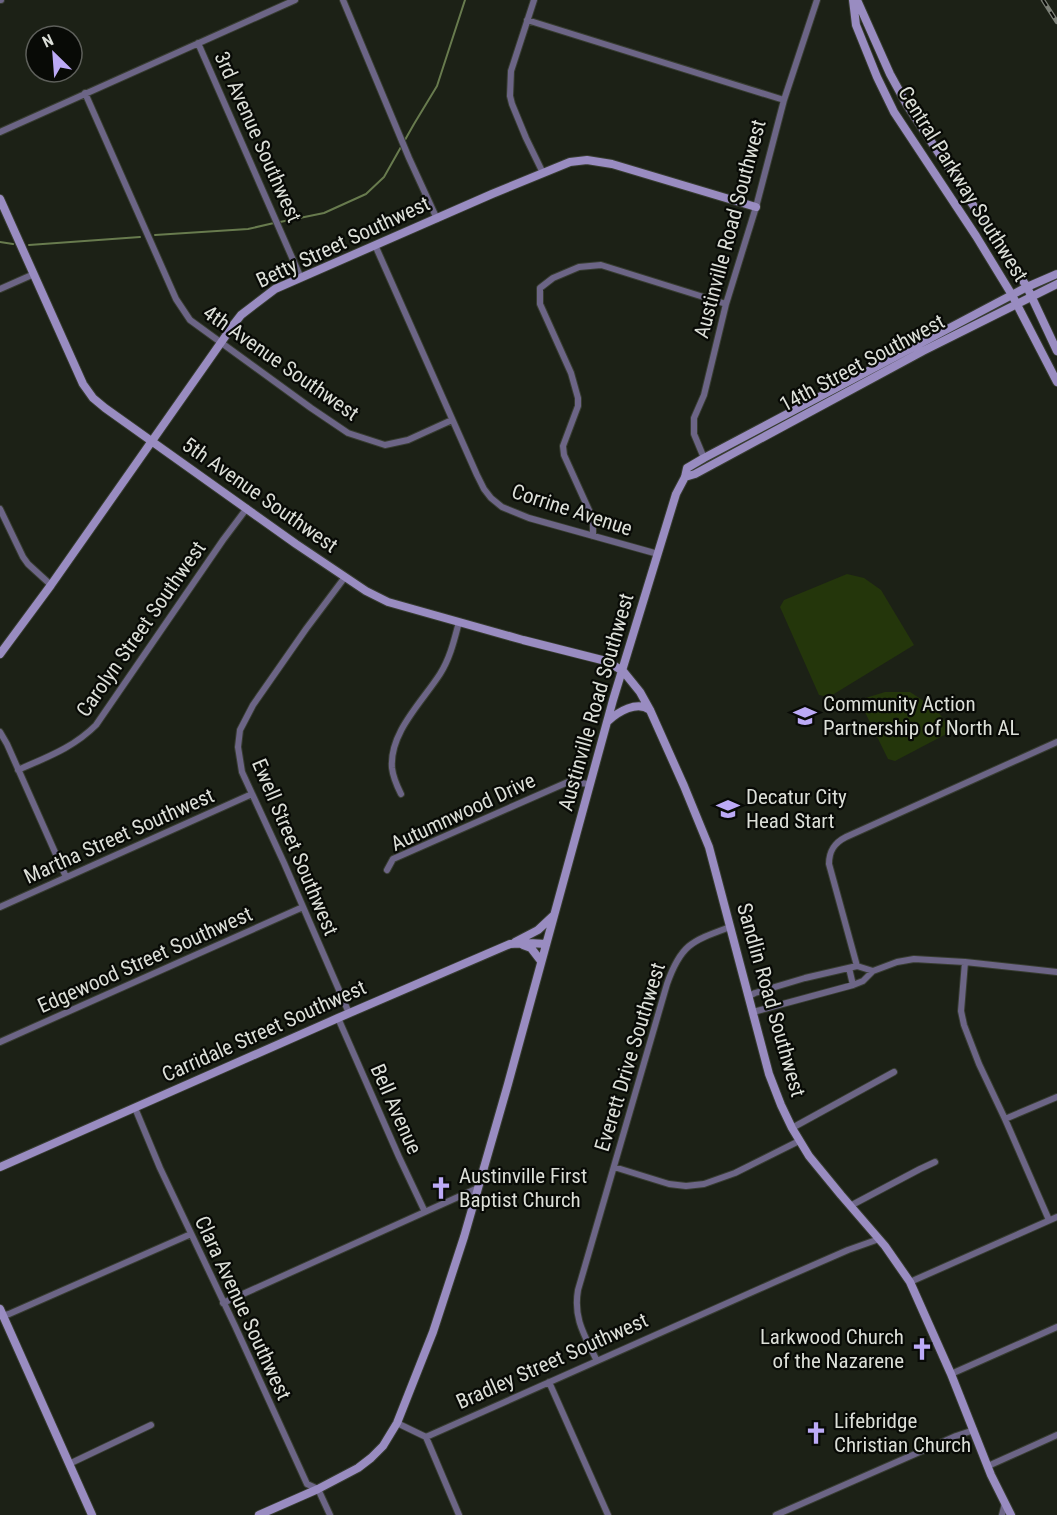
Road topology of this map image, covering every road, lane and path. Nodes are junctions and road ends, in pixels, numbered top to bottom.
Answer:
1 (295, 0) edge
2 (343, 0) edge
3 (534, 0) edge
4 (817, 0) edge
5 (855, 0) edge
6 (527, 20) junction
7 (198, 43) junction
8 (85, 93) junction
9 (784, 100) junction
10 (0, 132) edge
11 (543, 173) junction
12 (0, 199) edge
13 (756, 207) junction
14 (437, 219) junction
15 (375, 245) junction
16 (34, 274) junction
17 (1057, 274) edge
18 (301, 278) junction
19 (1057, 284) edge
20 (1027, 287) junction
21 (0, 289) edge
22 (1031, 296) junction
23 (1015, 299) junction
24 (726, 304) junction
25 (220, 342) junction
26 (1057, 351) edge
27 (1057, 382) edge
28 (452, 420) junction
29 (152, 441) junction
30 (704, 458) junction
31 (685, 477) junction
32 (247, 508) junction
33 (0, 509) edge
34 (592, 536) junction
35 (658, 555) junction
36 (345, 577) junction
37 (51, 585) junction
38 (459, 622) junction
39 (0, 654) edge
40 (623, 671) junction
41 (650, 710) junction
42 (608, 722) junction
43 (0, 732) edge
44 (1057, 742) edge
45 (18, 770) junction
46 (590, 784) junction
47 (252, 794) junction
48 (401, 794) dead end
49 (387, 870) dead end
50 (66, 878) junction
51 (0, 907) edge
52 (303, 907) junction
53 (553, 915) junction
54 (730, 927) junction
55 (510, 944) junction
56 (546, 944) junction
57 (542, 961) junction
58 (965, 962) junction
59 (857, 966) junction
60 (849, 968) junction
61 (873, 971) junction
62 (1057, 972) edge
63 (853, 985) junction
64 (749, 996) junction
65 (753, 1012) junction
66 (349, 1013) junction
67 (338, 1018) junction
68 (0, 1042) edge
69 (894, 1072) dead end
70 (1057, 1097) edge
71 (135, 1108) junction
72 (1005, 1119) junction
73 (792, 1128) junction
74 (800, 1142) junction
75 (935, 1162) dead end
76 (0, 1167) edge
77 (614, 1167) junction
78 (477, 1188) junction
79 (850, 1206) junction
80 (425, 1212) junction
81 (1057, 1216) edge
82 (1049, 1220) junction
83 (191, 1234) junction
84 (879, 1239) junction
85 (910, 1282) junction
86 (223, 1303) junction
87 (1, 1313) edge
88 (1057, 1327) edge
89 (597, 1361) junction
90 (951, 1374) junction
91 (549, 1382) junction
92 (397, 1423) junction
93 (151, 1425) dead end
94 (974, 1430) junction
95 (1057, 1435) edge
96 (426, 1437) junction
97 (69, 1464) junction
98 (988, 1466) junction
99 (318, 1489) junction
100 (1005, 1503) junction
101 (92, 1515) edge
102 (259, 1515) edge
103 (330, 1515) edge
104 (459, 1515) edge
105 (608, 1515) edge
106 (776, 1515) edge
107 (1002, 1515) edge
108 (1011, 1515) edge

1 - 7 street
2 - 14 street
3 - 6 street
4 - 9 street, Austinville Road Southwest
5 - 20 street, Central Parkway Southwest
5 - 23 street, Central Parkway Southwest
6 - 9 street
6 - 11 street
7 - 8 street
7 - 18 street, 3rd Avenue Southwest
8 - 10 street
8 - 25 street, 4th Avenue Southwest
9 - 13 street, Austinville Road Southwest
11 - 13 street, Betty Street Southwest
11 - 14 street, Betty Street Southwest
12 - 16 street, 5th Avenue Southwest
13 - 24 street, Austinville Road Southwest
14 - 15 street, Betty Street Southwest
15 - 18 street, Betty Street Southwest
15 - 28 street, Corrine Avenue
16 - 21 street
16 - 29 street, 5th Avenue Southwest
17 - 20 street, 14th Street Southwest
18 - 25 street, Betty Street Southwest
19 - 22 street, 14th Street Southwest
20 - 22 street, Central Parkway Southwest
20 - 23 street, 14th Street Southwest
22 - 23 street, 14th Street Southwest
22 - 26 street, Central Parkway Southwest
23 - 27 street, Central Parkway Southwest
23 - 30 street, 14th Street Southwest
23 - 31 street, 14th Street Southwest
24 - 30 street, Austinville Road Southwest
24 - 34 street
25 - 28 street, 4th Avenue Southwest
25 - 29 street, Betty Street Southwest
28 - 34 street, Corrine Avenue
29 - 32 street, 5th Avenue Southwest
29 - 37 street, Betty Street Southwest
30 - 31 street, Austinville Road Southwest
31 - 35 street, Austinville Road Southwest
32 - 36 street, 5th Avenue Southwest
32 - 45 street, Carolyn Street Southwest
33 - 37 street
34 - 35 street, Corrine Avenue
35 - 40 street, Austinville Road Southwest
36 - 38 street, 5th Avenue Southwest
36 - 47 street, Ewell Street Southwest
37 - 39 street, Betty Street Southwest
38 - 40 street, 5th Avenue Southwest
38 - 48 street
40 - 41 street, Sandlin Road Southwest
40 - 42 street, Austinville Road Southwest
41 - 42 street
41 - 54 street, Sandlin Road Southwest
42 - 46 street, Austinville Road Southwest
43 - 45 street
44 - 59 street
45 - 50 street
46 - 49 street, Autumnwood Drive
46 - 53 street, Austinville Road Southwest
47 - 50 street, Martha Street Southwest
47 - 52 street, Ewell Street Southwest
50 - 51 street, Martha Street Southwest
52 - 66 street, Ewell Street Southwest
52 - 68 street, Edgewood Street Southwest
53 - 55 street
53 - 56 street, Austinville Road Southwest
54 - 64 street, Sandlin Road Southwest
54 - 77 street, Everett Drive Southwest
55 - 56 street, Carridale Street Southwest
55 - 57 street
55 - 66 street, Carridale Street Southwest
56 - 57 street, Austinville Road Southwest
57 - 78 street, Austinville Road Southwest
58 - 61 street
58 - 62 street
58 - 72 street
59 - 60 street
59 - 61 street
60 - 63 street
60 - 64 street
61 - 63 street
63 - 65 street
64 - 65 street, Sandlin Road Southwest
65 - 73 street, Sandlin Road Southwest
66 - 67 street, Carridale Street Southwest
67 - 71 street, Carridale Street Southwest
67 - 80 street, Bell Avenue
69 - 73 street
70 - 72 street
71 - 76 street, Carridale Street Southwest
71 - 83 street, Clara Avenue Southwest
72 - 82 street
73 - 74 street, Sandlin Road Southwest
74 - 77 street
74 - 79 street, Sandlin Road Southwest
75 - 79 street
77 - 89 street, Everett Drive Southwest
78 - 80 street
78 - 92 street, Austinville Road Southwest
79 - 84 street, Sandlin Road Southwest
80 - 86 street
81 - 82 street
82 - 85 street
83 - 86 street, Clara Avenue Southwest
83 - 87 street
84 - 85 street, Sandlin Road Southwest
84 - 89 street, Bradley Street Southwest
85 - 90 street, Sandlin Road Southwest
86 - 99 street, Clara Avenue Southwest
87 - 97 street
88 - 90 street
89 - 91 street, Bradley Street Southwest
90 - 94 street, Sandlin Road Southwest
91 - 96 street, Bradley Street Southwest
91 - 105 street
92 - 96 street
92 - 99 street
93 - 97 street
94 - 98 street, Sandlin Road Southwest
94 - 106 street
95 - 98 street
96 - 104 street
97 - 101 street
98 - 100 street, Sandlin Road Southwest
99 - 102 street
99 - 103 street, Clara Avenue Southwest
100 - 107 street
100 - 108 street, Sandlin Road Southwest

